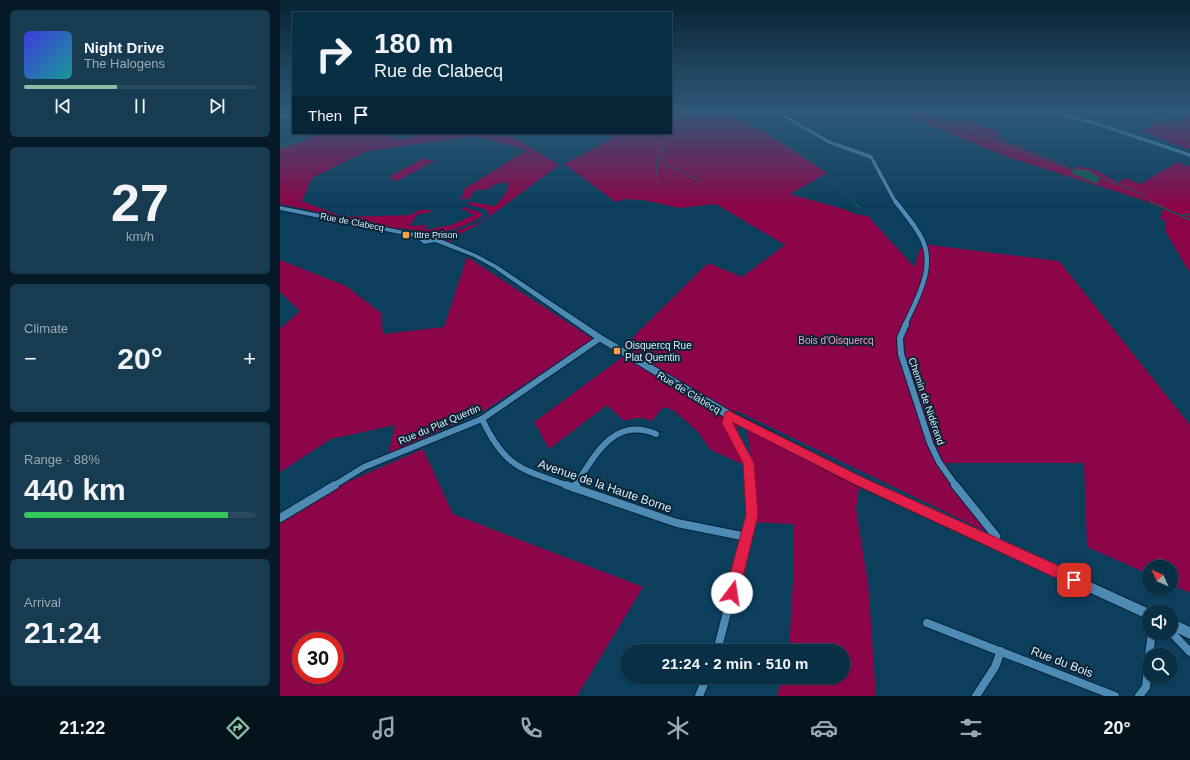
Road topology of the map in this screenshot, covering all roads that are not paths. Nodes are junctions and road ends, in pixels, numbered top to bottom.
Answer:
1 (828, 141) edge
2 (1152, 141) edge
3 (1190, 154) edge
4 (280, 208) edge
5 (600, 338) junction
6 (729, 415) junction
7 (482, 419) junction
8 (656, 434) dead end
9 (574, 488) junction
10 (280, 518) edge
11 (747, 537) junction
12 (997, 545) junction
13 (1142, 611) edge
14 (927, 623) dead end
15 (1178, 627) edge
16 (1190, 633) edge
17 (1178, 639) edge
18 (719, 644) edge
19 (1001, 651) junction
20 (1190, 652) edge
21 (704, 684) edge
22 (1146, 684) edge
23 (699, 696) edge
24 (976, 696) edge
25 (1115, 696) edge
26 (1139, 696) edge

1 - 12 street, Chemin de Nidérand
2 - 3 street
4 - 5 street, Rue de Clabecq
5 - 6 street, Rue de Clabecq
5 - 7 street, Rue du Plat Quertin
6 - 11 street
6 - 12 street, Rue de Clabecq
7 - 9 street, Avenue de la Haute Borne
7 - 10 street, Rue du Plat Quertin
8 - 9 street
9 - 11 street, Avenue de la Haute Borne
11 - 18 street
12 - 13 street, Rue de Clabecq
14 - 19 street, Rue du Bois
15 - 16 street
17 - 20 street
19 - 24 street
19 - 25 street, Rue du Bois
21 - 23 street
22 - 26 street

